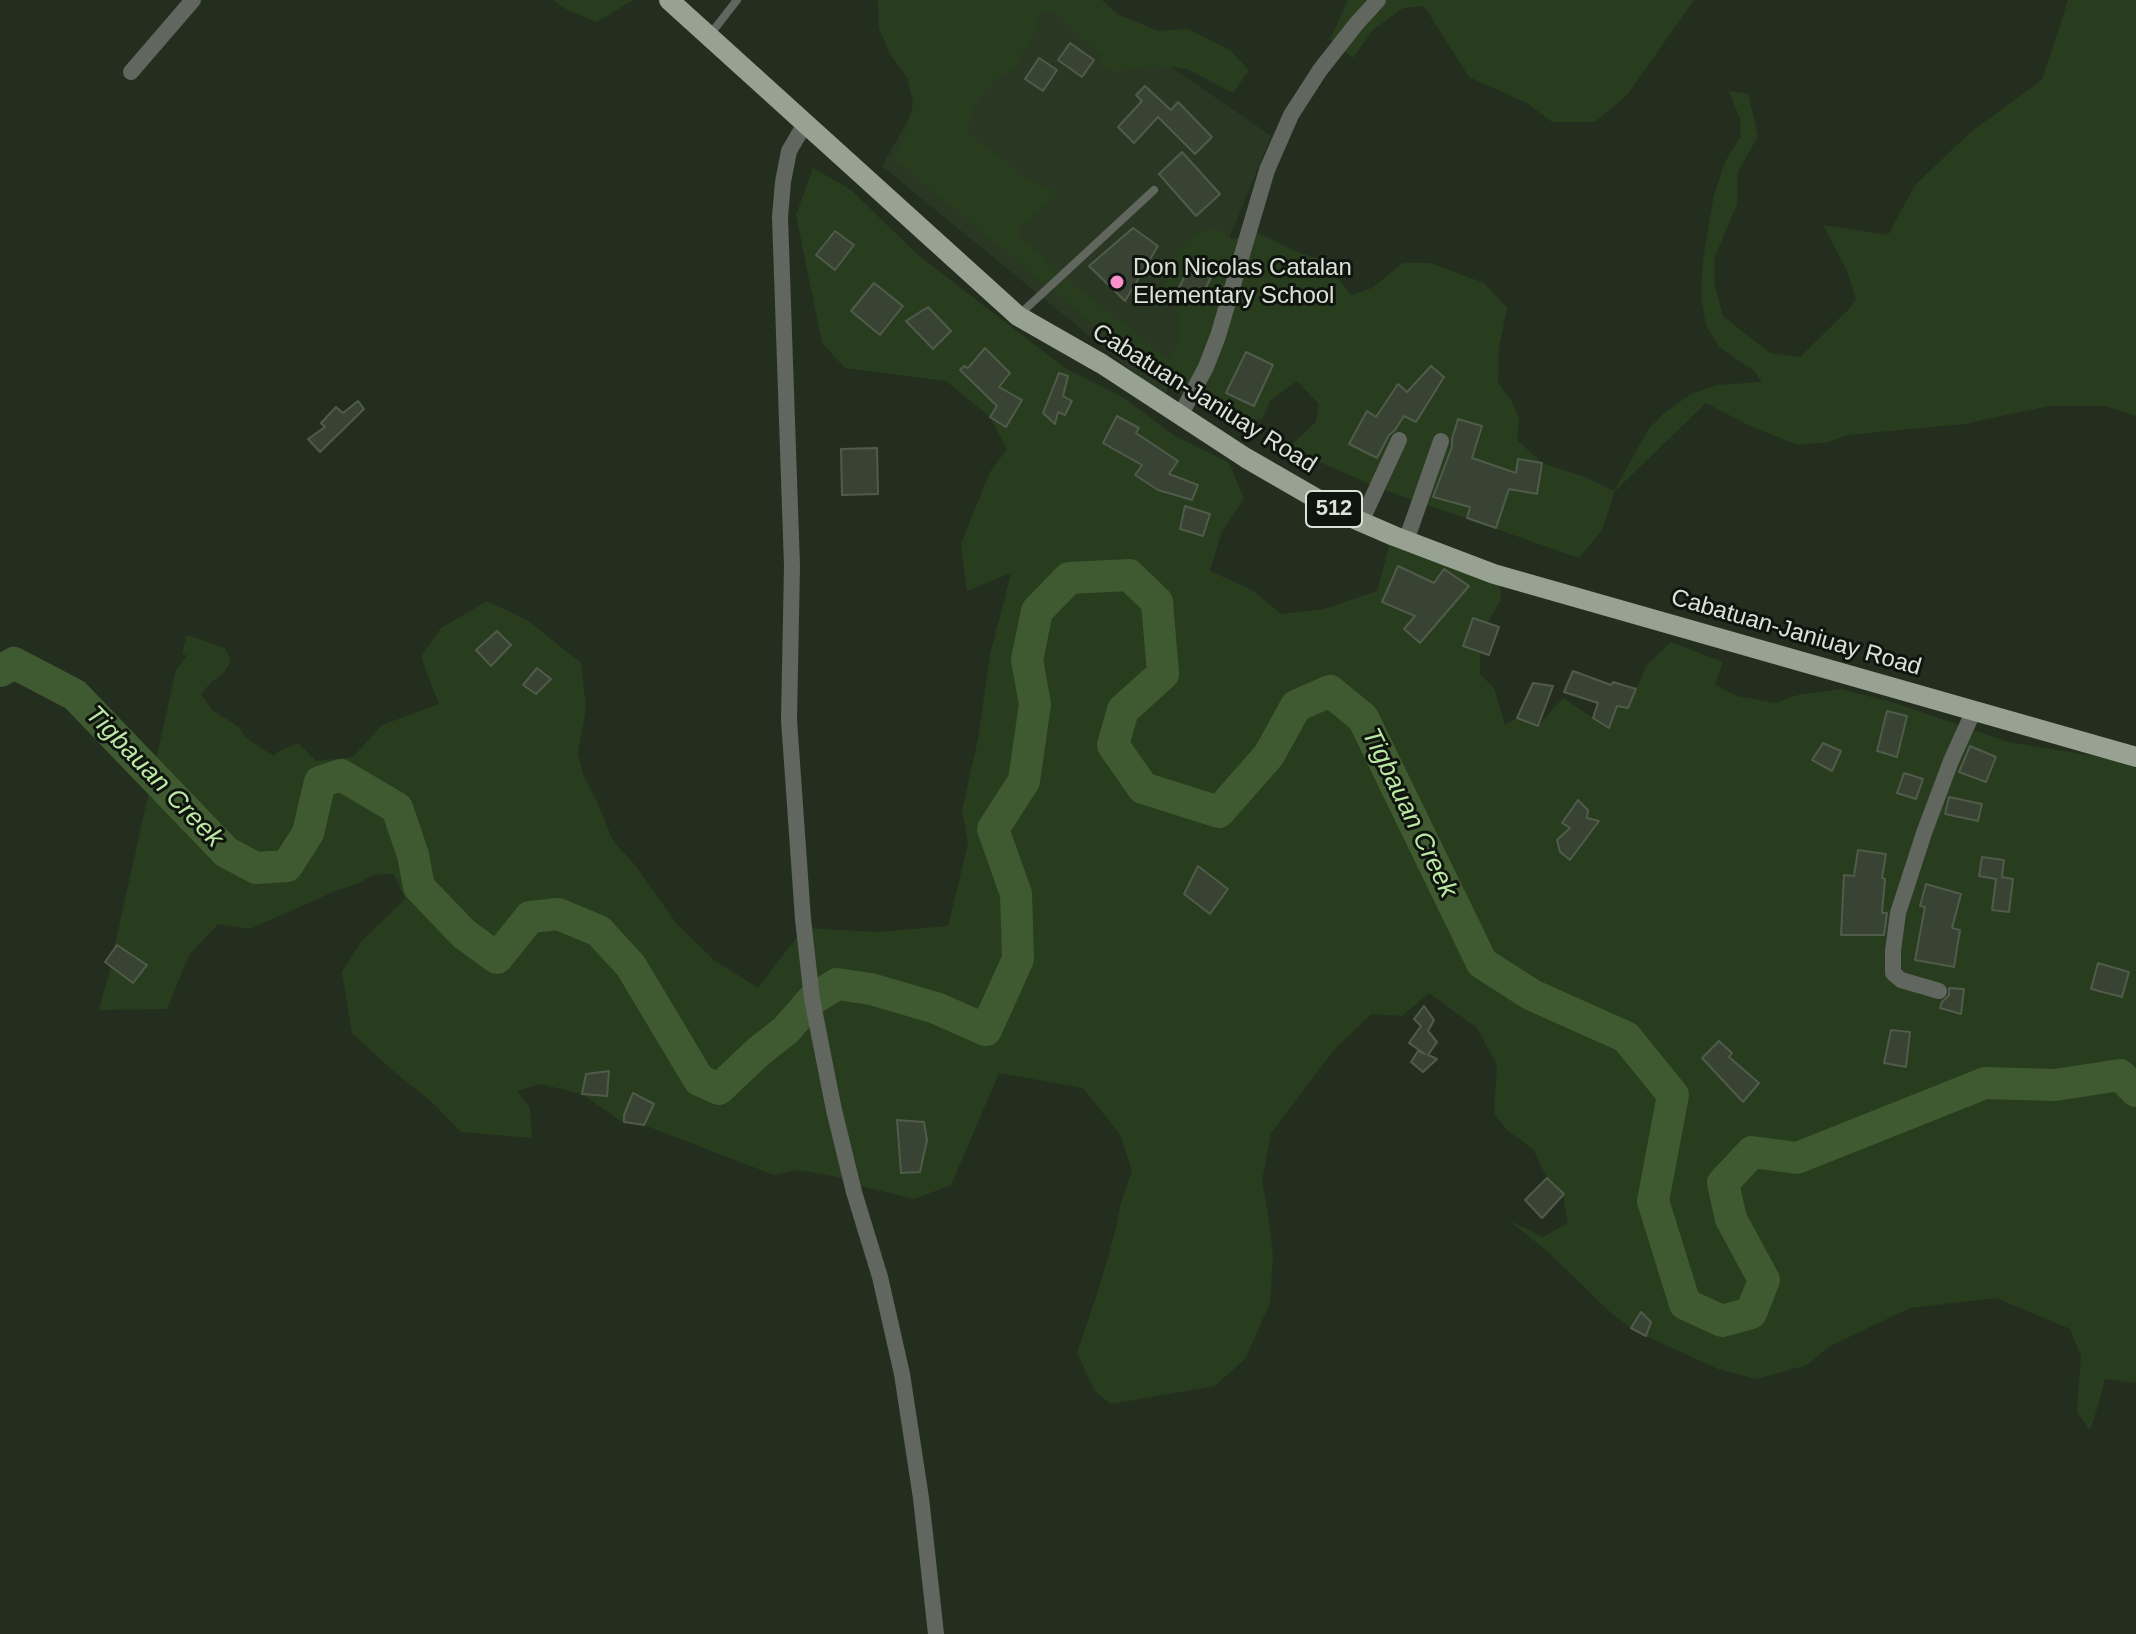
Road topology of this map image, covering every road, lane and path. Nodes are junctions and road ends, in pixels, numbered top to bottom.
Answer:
1 (193, 0) edge
2 (669, 0) edge
3 (737, 0) edge
4 (1378, 0) edge
5 (709, 36) junction
6 (131, 72) dead end
7 (806, 122) junction
8 (1154, 190) dead end
9 (1018, 316) junction
10 (1180, 416) junction
11 (1399, 440) dead end
12 (1441, 441) dead end
13 (1361, 522) junction
14 (1406, 541) junction
15 (1974, 710) junction
16 (2136, 757) edge
17 (1939, 991) dead end
18 (936, 1634) edge

1 - 6 street
2 - 5 main road, Cabatuan-Janiuay Road / 512
3 - 5 lane
4 - 10 street
5 - 7 main road, Cabatuan-Janiuay Road / 512
7 - 9 main road, Cabatuan-Janiuay Road / 512
7 - 18 street
8 - 9 lane
9 - 10 main road, Cabatuan-Janiuay Road / 512
10 - 13 main road, Cabatuan-Janiuay Road / 512
11 - 13 street
12 - 14 street
13 - 14 main road, Cabatuan-Janiuay Road / 512
14 - 15 main road, Cabatuan-Janiuay Road / 512
15 - 16 main road, Cabatuan-Janiuay Road / 512
15 - 17 street

